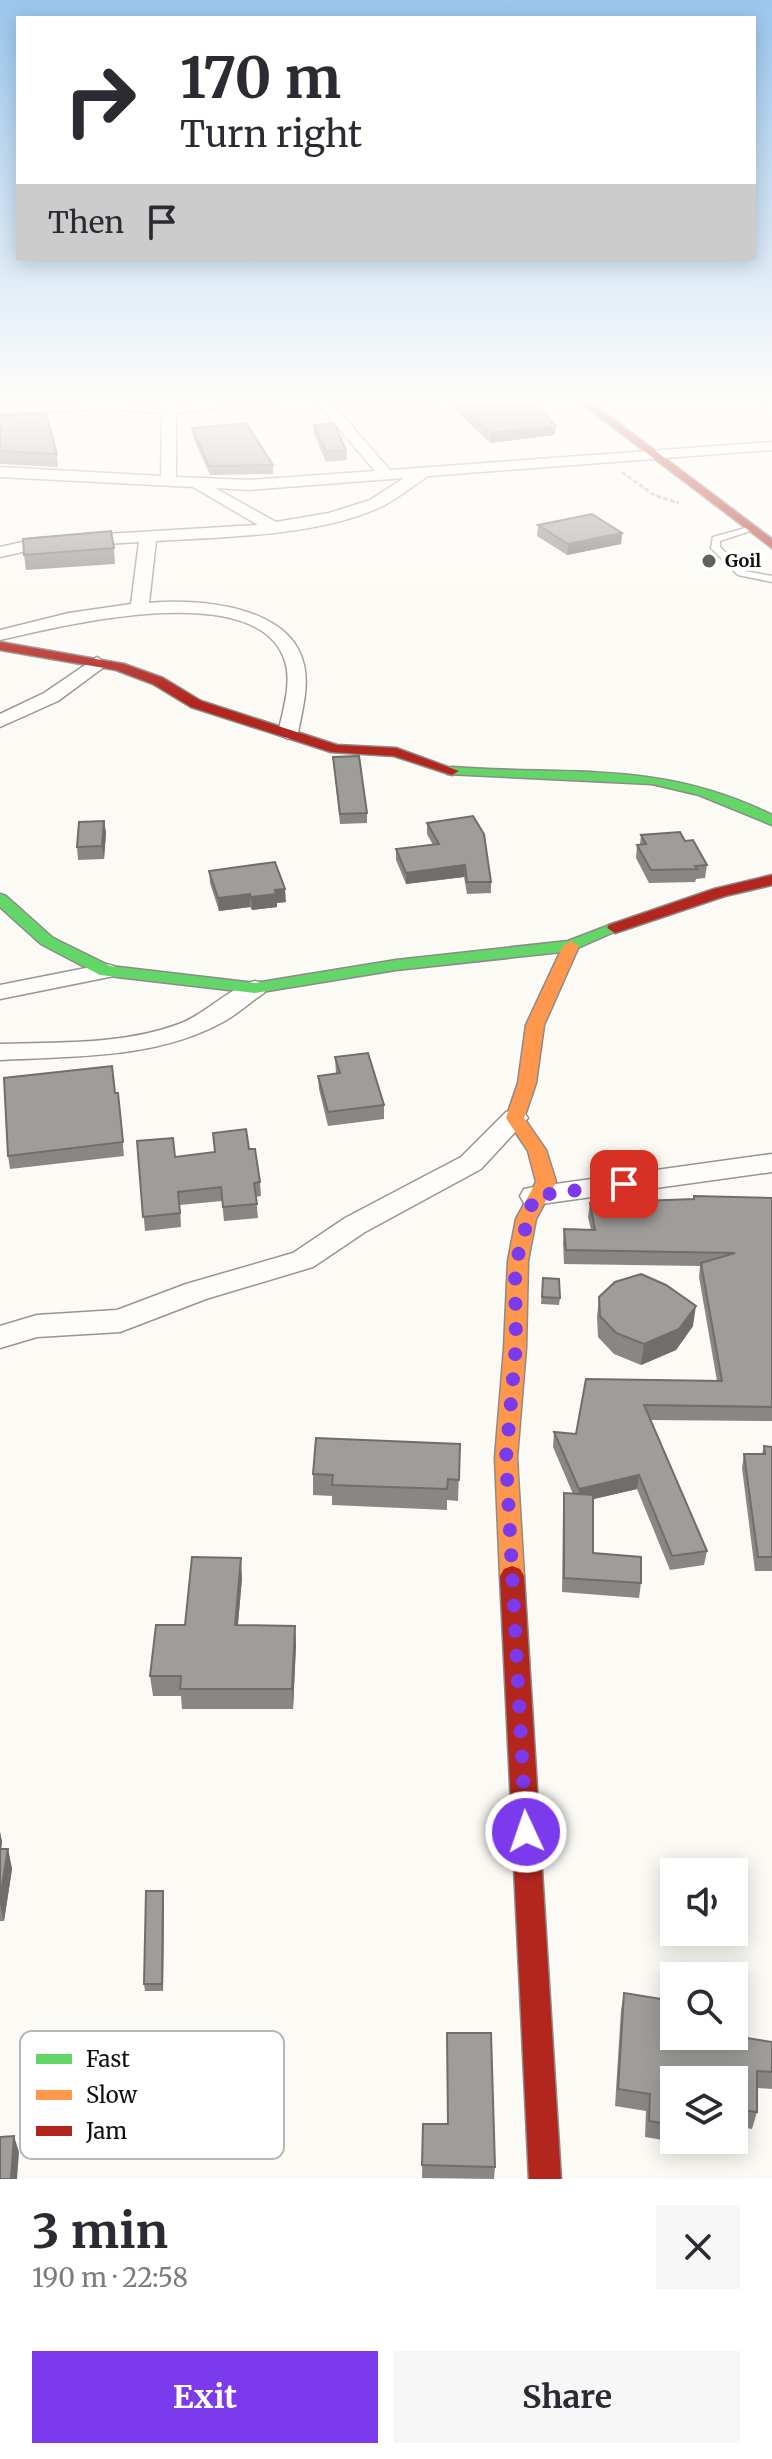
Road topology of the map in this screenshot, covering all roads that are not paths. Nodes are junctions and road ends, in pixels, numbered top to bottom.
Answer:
1 (222, 499) edge
2 (383, 499) edge
3 (713, 499) edge
4 (274, 527) junction
5 (752, 529) junction
6 (148, 539) junction
7 (772, 545) edge
8 (0, 552) edge
9 (772, 579) edge
10 (139, 608) junction
11 (34, 627) junction
12 (0, 635) edge
13 (0, 646) edge
14 (60, 656) junction
15 (97, 663) junction
16 (0, 721) edge
17 (288, 733) junction
18 (772, 821) edge
19 (772, 880) edge
20 (0, 899) edge
21 (571, 946) junction
22 (106, 971) junction
23 (255, 988) junction
24 (0, 992) edge
25 (0, 1052) edge
26 (515, 1118) junction
27 (772, 1163) edge
28 (534, 1196) junction
29 (0, 1337) edge
30 (545, 2179) edge

1 - 4 street
2 - 4 street
3 - 5 main road
4 - 6 street
5 - 7 main road
5 - 9 lane
6 - 8 street
6 - 10 street
10 - 11 street
10 - 17 street
11 - 12 street
11 - 14 street
13 - 14 main road
14 - 15 main road
15 - 16 street
15 - 17 main road
17 - 18 main road
19 - 21 main road
20 - 22 main road
21 - 23 main road
21 - 26 main road
22 - 23 main road
22 - 24 street
23 - 25 street
26 - 28 main road
26 - 29 street
27 - 28 street
28 - 30 main road

